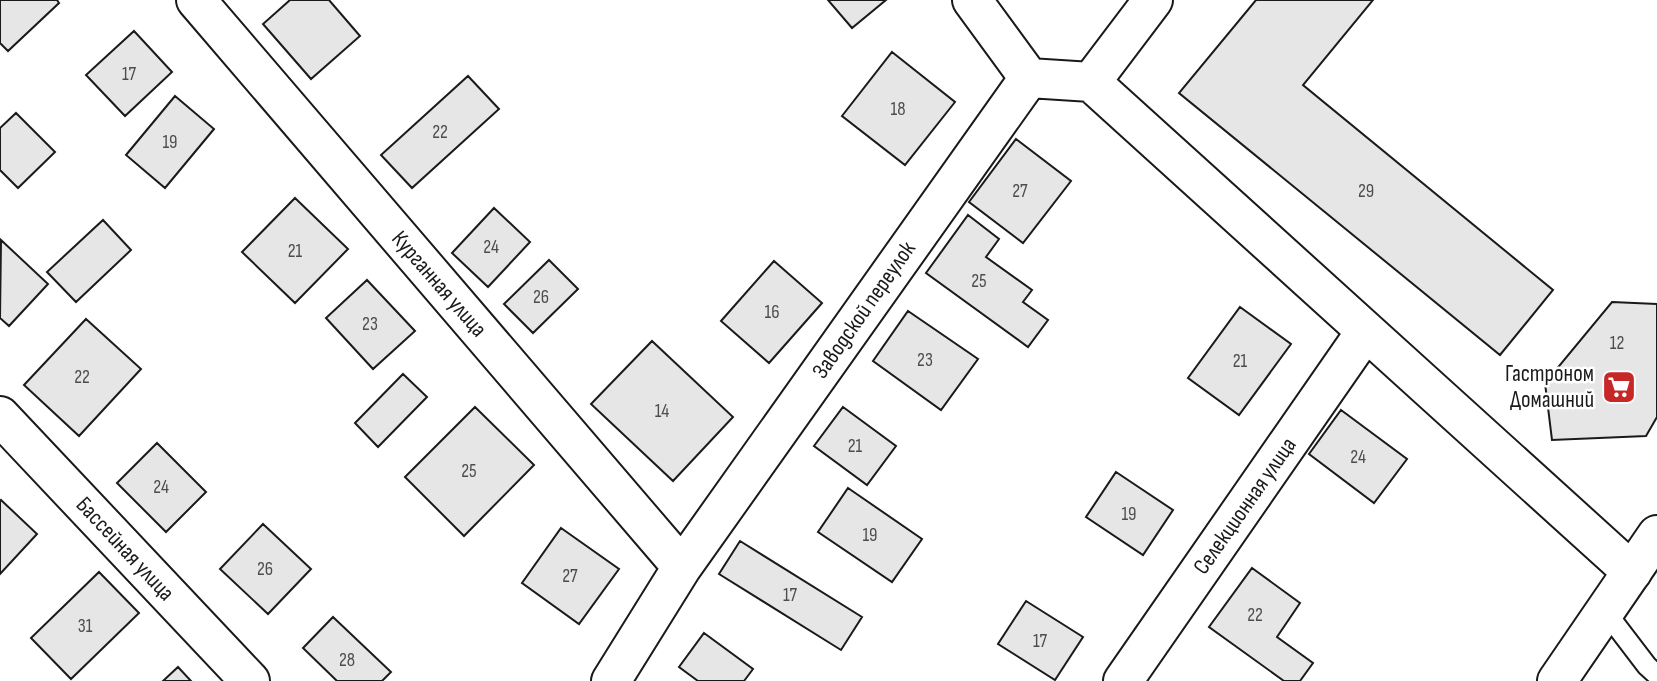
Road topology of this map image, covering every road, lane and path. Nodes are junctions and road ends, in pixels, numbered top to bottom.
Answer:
1 (196, 0) edge
2 (972, 0) edge
3 (1153, 0) edge
4 (1029, 78) junction
5 (1091, 82) junction
6 (1366, 331) junction
7 (0, 416) edge
8 (1657, 535) edge
9 (682, 567) junction
10 (1632, 572) junction
11 (1605, 611) junction
12 (1657, 675) edge
13 (250, 681) edge
14 (611, 681) edge
15 (1123, 681) edge
16 (1557, 681) edge

1 - 9 street, Курганная улица
2 - 4 street
3 - 5 street
4 - 5 street
4 - 9 street, Заводской переулок
5 - 6 street
6 - 10 street
6 - 15 street, Селекционная улица
7 - 13 street, Бассейная улица
8 - 10 street
9 - 14 street, Заводской переулок
10 - 11 street
11 - 12 lane
11 - 16 street

